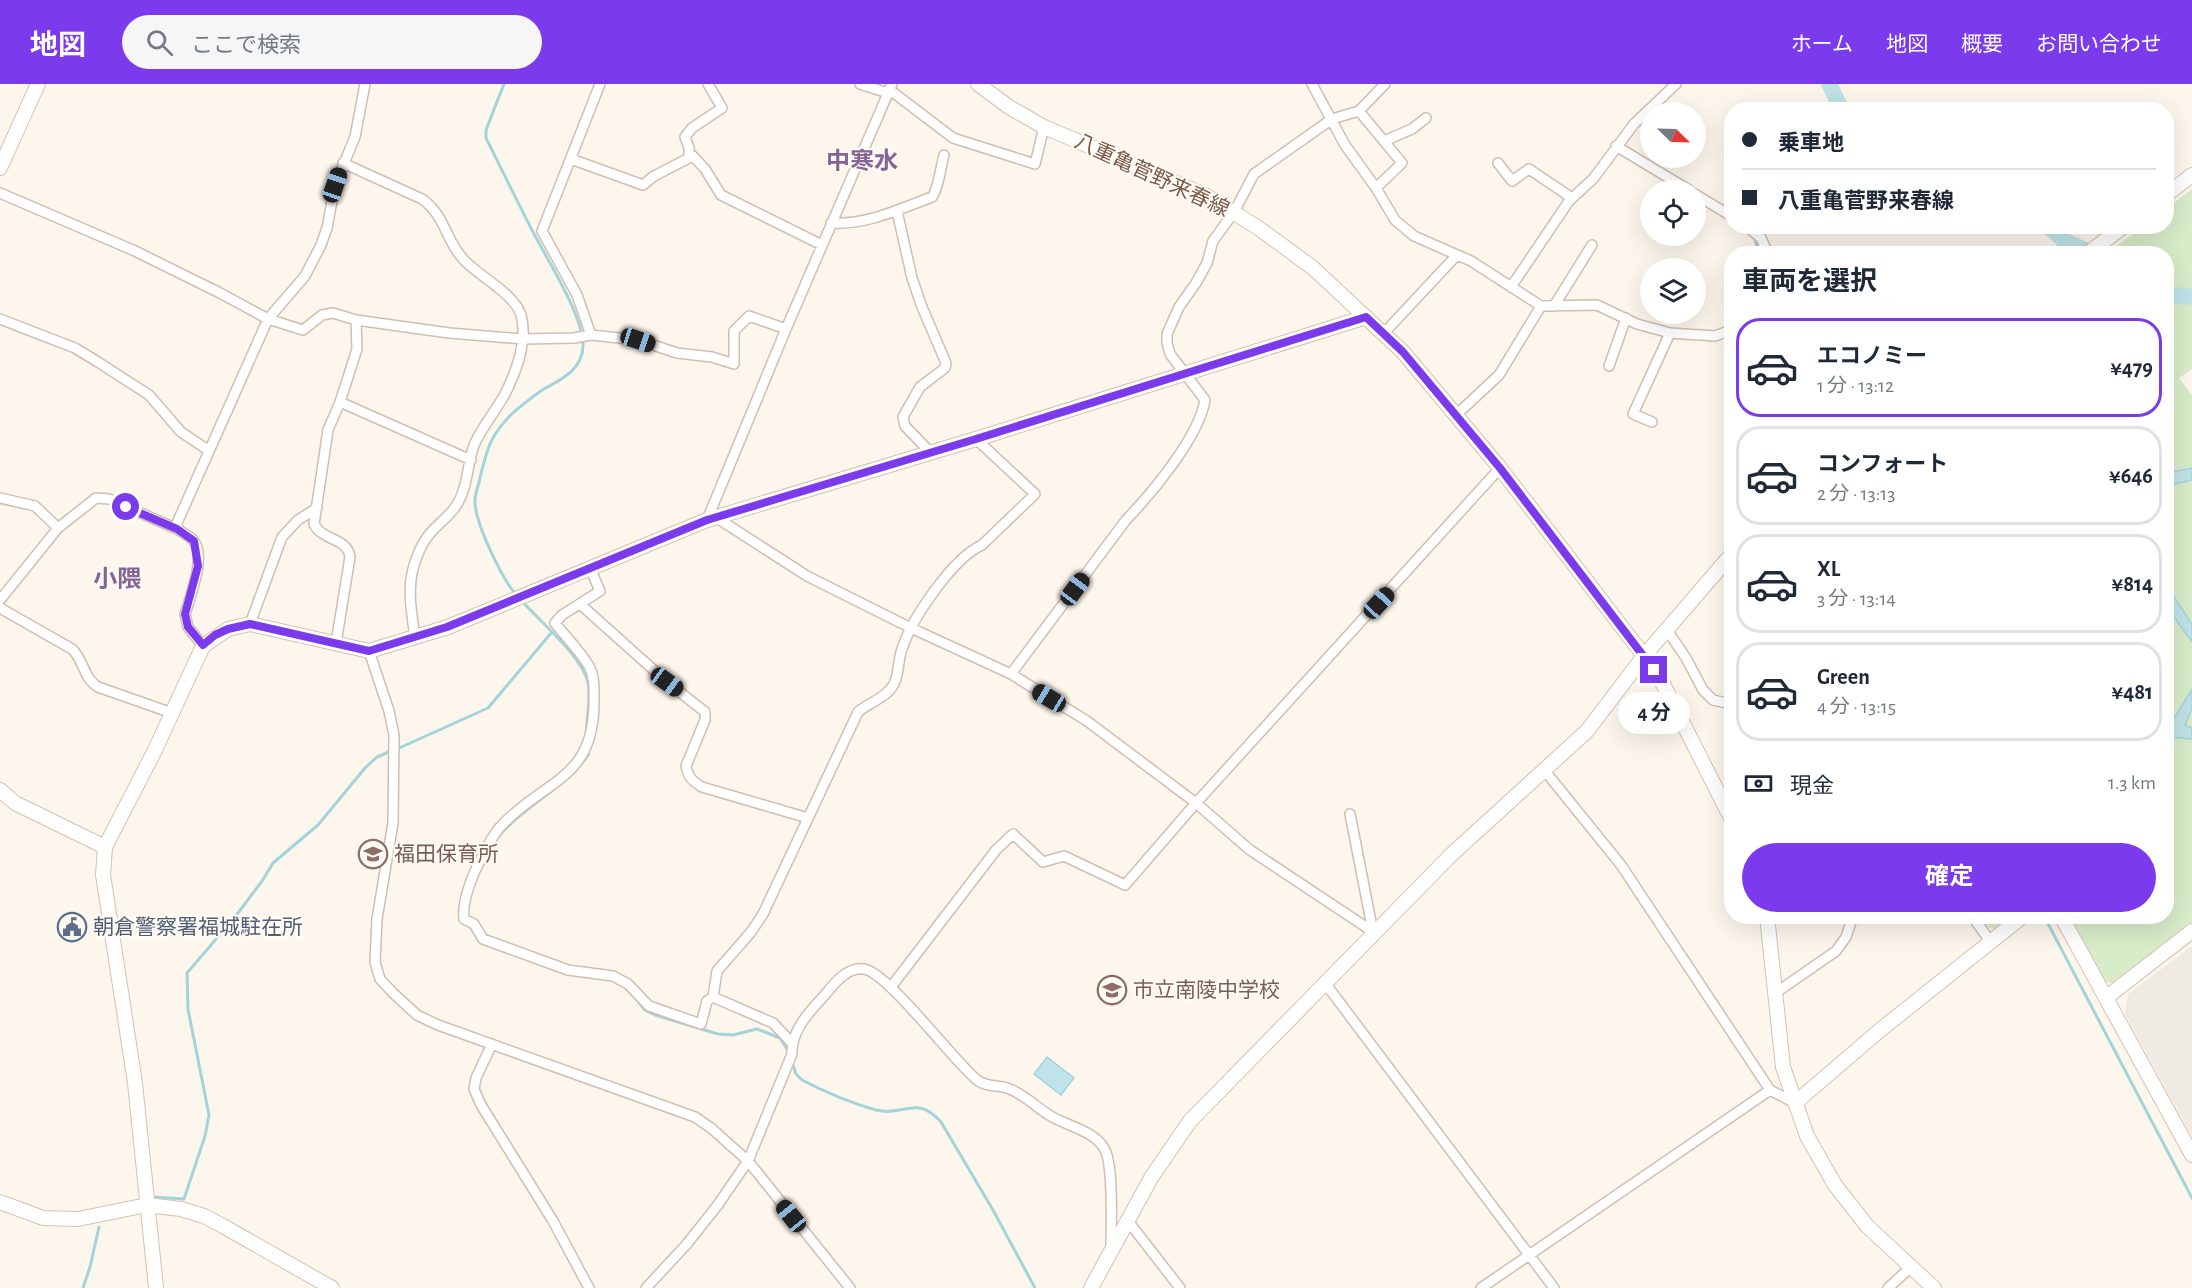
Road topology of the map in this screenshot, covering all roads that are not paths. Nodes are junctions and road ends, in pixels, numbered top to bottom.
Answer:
1 (36, 84) edge
2 (365, 84) edge
3 (600, 84) edge
4 (708, 84) edge
5 (860, 84) edge
6 (978, 84) edge
7 (1312, 84) edge
8 (1385, 84) edge
9 (1676, 84) edge
10 (890, 89) edge
11 (1359, 111) junction
12 (1426, 118) dead end
13 (1332, 119) junction
14 (1044, 127) junction
15 (1384, 141) junction
16 (1616, 146) junction
17 (944, 155) dead end
18 (689, 157) junction
19 (571, 159) junction
20 (1498, 163) dead end
21 (343, 164) junction
22 (0, 168) edge
23 (2192, 175) edge
24 (1672, 180) edge
25 (1376, 188) junction
26 (2174, 189) edge
27 (0, 194) edge
28 (1572, 198) junction
29 (1706, 201) edge
30 (897, 211) junction
31 (1234, 212) junction
32 (1724, 212) edge
33 (831, 223) junction
34 (1756, 234) edge
35 (2113, 234) edge
36 (822, 245) junction
37 (1592, 245) dead end
38 (1764, 246) edge
39 (2097, 246) edge
40 (1457, 255) junction
41 (1511, 287) junction
42 (1541, 306) junction
43 (1554, 306) junction
44 (1366, 317) junction
45 (1626, 318) junction
46 (0, 319) edge
47 (268, 319) junction
48 (356, 320) junction
49 (786, 329) junction
50 (1384, 333) junction
51 (1670, 333) junction
52 (1724, 333) edge
53 (591, 335) junction
54 (523, 339) junction
55 (1609, 366) dead end
56 (1185, 374) junction
57 (340, 402) junction
58 (1456, 416) junction
59 (1652, 422) dead end
60 (976, 439) junction
61 (208, 450) junction
62 (932, 453) junction
63 (471, 460) junction
64 (1500, 468) junction
65 (0, 498) edge
66 (317, 508) junction
67 (712, 519) junction
68 (58, 528) junction
69 (177, 529) junction
70 (1724, 563) edge
71 (590, 568) junction
72 (0, 600) edge
73 (580, 604) junction
74 (0, 608) edge
75 (250, 624) junction
76 (910, 628) junction
77 (1667, 630) junction
78 (415, 637) junction
79 (336, 643) junction
80 (203, 645) junction
81 (369, 651) junction
82 (1644, 656) junction
83 (1011, 674) junction
84 (1724, 702) edge
85 (172, 713) junction
86 (1545, 771) junction
87 (0, 790) edge
88 (1196, 803) junction
89 (1724, 804) edge
90 (1350, 814) dead end
91 (808, 818) junction
92 (105, 847) junction
93 (1768, 924) edge
94 (1850, 924) edge
95 (1978, 924) edge
96 (2013, 924) edge
97 (2066, 924) edge
98 (2192, 931) edge
99 (1374, 933) junction
100 (1990, 941) junction
101 (1325, 983) junction
102 (891, 987) junction
103 (1774, 993) junction
104 (713, 997) junction
105 (2107, 997) junction
106 (792, 1043) junction
107 (492, 1044) junction
108 (1770, 1090) junction
109 (1795, 1103) junction
110 (2192, 1155) edge
111 (748, 1161) junction
112 (0, 1202) edge
113 (147, 1205) junction
114 (1128, 1221) junction
115 (1112, 1253) junction
116 (1530, 1256) junction
117 (1911, 1267) junction
118 (156, 1288) edge
119 (332, 1288) edge
120 (589, 1288) edge
121 (646, 1288) edge
122 (849, 1288) edge
123 (1091, 1288) edge
124 (1180, 1288) edge
125 (1481, 1288) edge
126 (1554, 1288) edge
127 (1888, 1288) edge
128 (1934, 1288) edge

1 - 22 street
2 - 21 street
3 - 19 street
4 - 18 street
5 - 10 street
6 - 14 street, 八重亀菅野来春線
7 - 13 street
8 - 11 street
9 - 16 street
10 - 14 street
10 - 33 street
11 - 13 street
11 - 15 street
12 - 15 street
13 - 25 street
13 - 31 street
14 - 31 street, 八重亀菅野来春線
15 - 25 street
16 - 24 street
16 - 28 street
17 - 30 street
18 - 19 street
18 - 36 street
19 - 53 street
20 - 28 street
21 - 47 street
21 - 54 street
23 - 26 street
25 - 40 street
27 - 47 street
28 - 41 street
29 - 32 street
30 - 33 street
30 - 62 street
31 - 44 street, 八重亀菅野来春線
31 - 56 street
33 - 36 street
34 - 38 street
35 - 39 street
36 - 49 street
37 - 43 street
40 - 41 street
40 - 50 street
41 - 42 street
42 - 43 street
42 - 58 street
43 - 45 street
44 - 50 street, 八重亀菅野来春線
44 - 56 street
45 - 51 street
45 - 55 street
46 - 61 street
47 - 48 street
47 - 61 street
48 - 54 street
48 - 57 street
49 - 53 street
49 - 67 street
50 - 58 street, 八重亀菅野来春線
51 - 52 street
51 - 59 street
53 - 54 street
54 - 63 street
56 - 60 street
56 - 83 street
57 - 63 street
57 - 66 street
58 - 64 street, 八重亀菅野来春線
60 - 62 street
60 - 76 street
61 - 69 street
62 - 67 street
63 - 78 street
64 - 82 street, 八重亀菅野来春線
64 - 88 street
65 - 68 street
66 - 75 street
66 - 79 street
67 - 71 street
67 - 76 street
68 - 69 street
68 - 72 street
69 - 80 street
70 - 77 street
71 - 73 street
71 - 78 street
73 - 91 street
73 - 104 street
74 - 85 street
75 - 79 street
75 - 80 street
76 - 83 street
76 - 91 street
77 - 82 street
77 - 84 street
78 - 81 street
79 - 81 street
80 - 85 street
81 - 107 street
82 - 86 street
82 - 89 street, 八重亀菅野来春線
83 - 88 street
85 - 92 street
86 - 99 street
86 - 108 street
87 - 92 street
88 - 99 street
88 - 102 street
90 - 99 street
91 - 104 street
92 - 113 street
93 - 103 street
94 - 103 street
95 - 100 street
96 - 100 street
97 - 105 street
98 - 105 street
99 - 101 street
100 - 109 street
101 - 114 street
101 - 116 street
102 - 106 street
102 - 115 street
103 - 109 street
104 - 106 street
105 - 110 street
106 - 111 street
107 - 111 street
107 - 120 street
108 - 109 street
108 - 116 street
109 - 117 street
111 - 121 street
111 - 122 street
112 - 113 street
113 - 118 street
113 - 119 street
114 - 115 street
114 - 124 street
115 - 123 street
116 - 125 street
116 - 126 street
117 - 127 street
117 - 128 street

